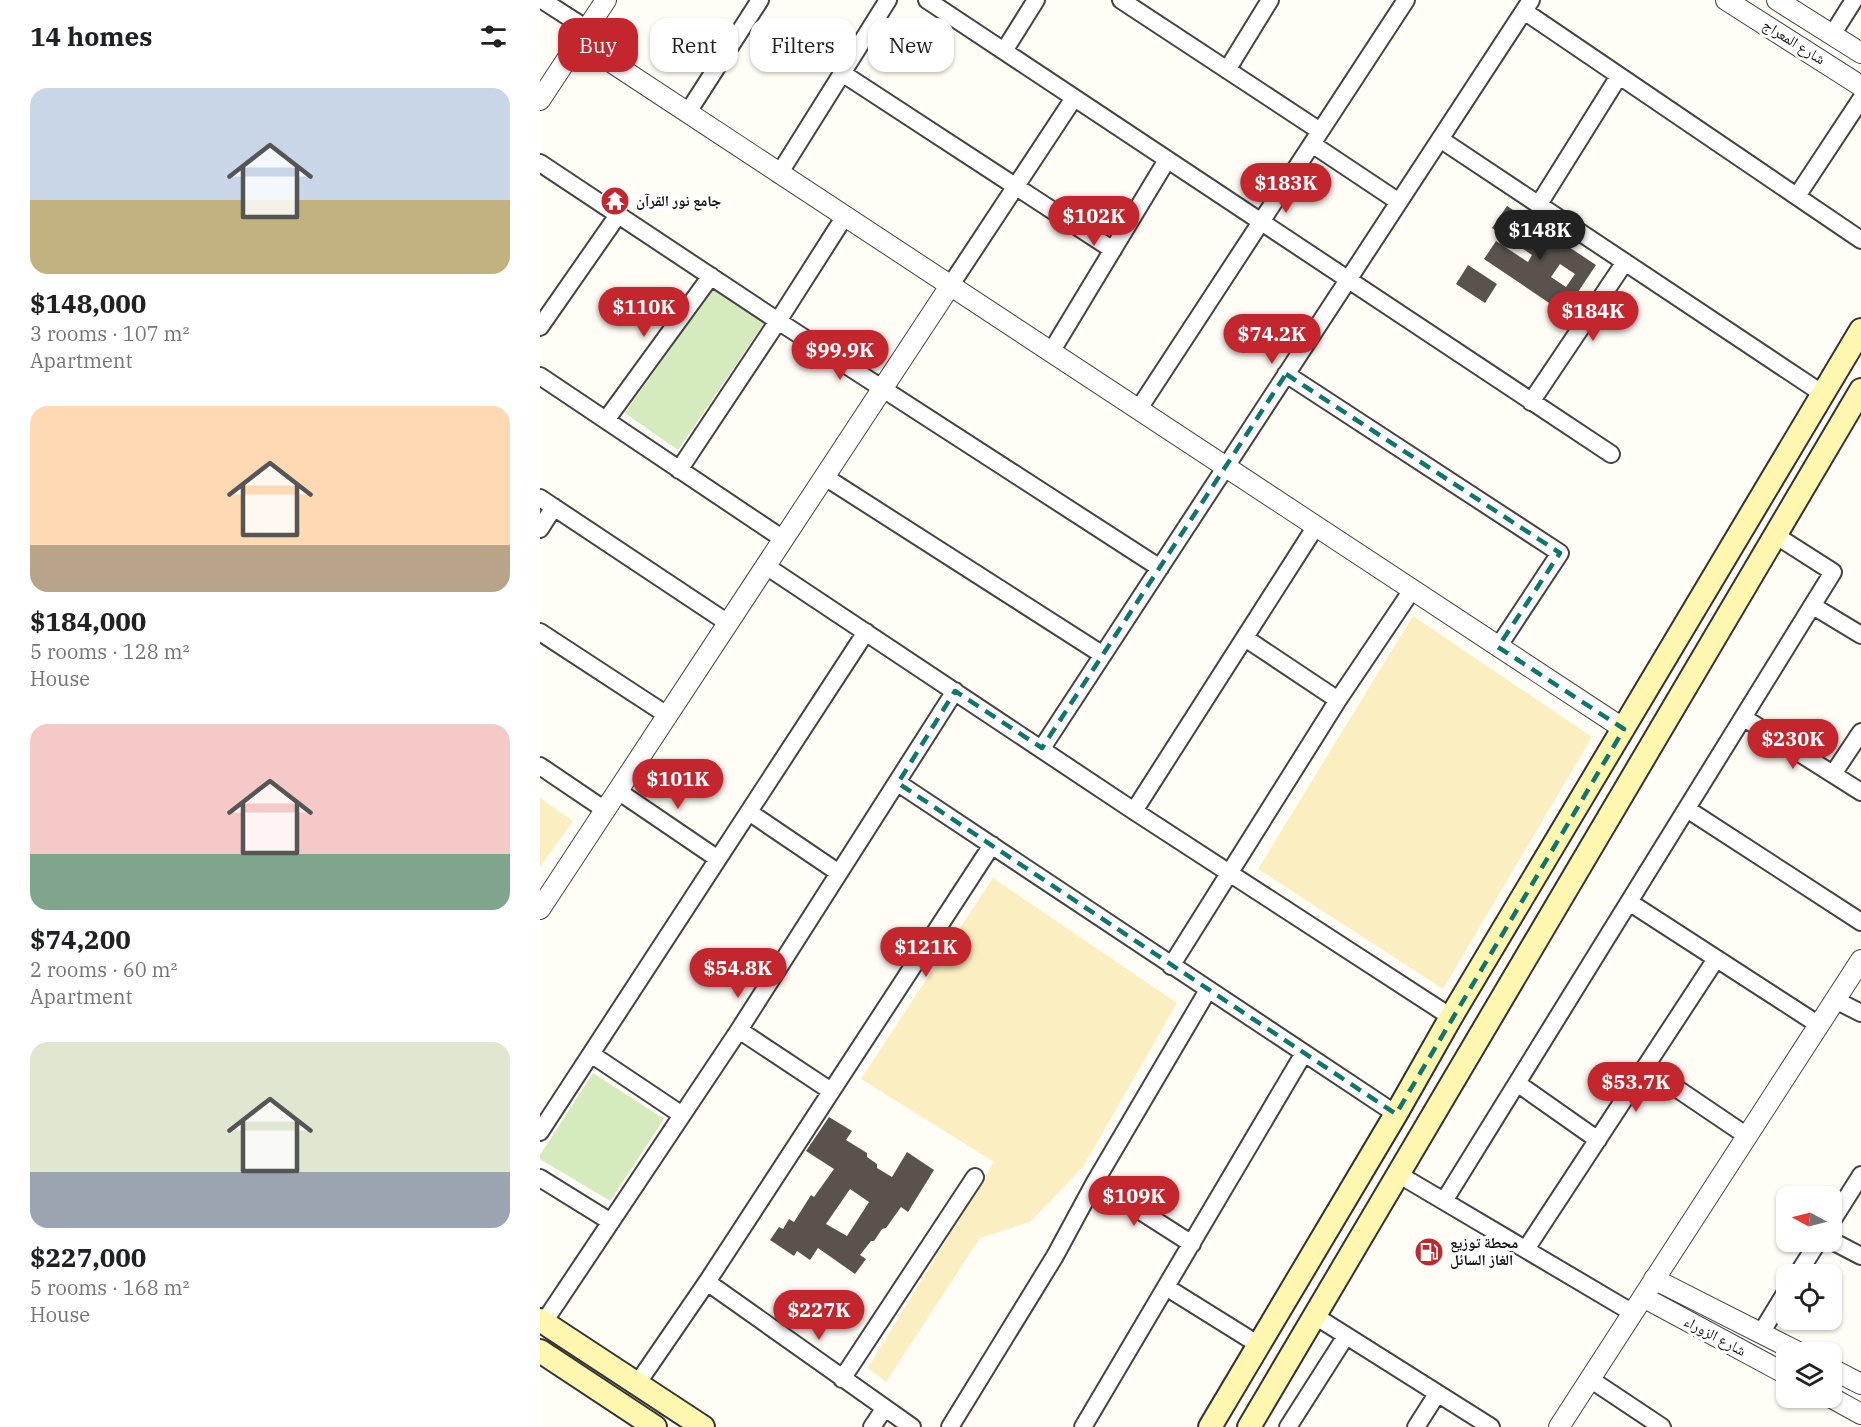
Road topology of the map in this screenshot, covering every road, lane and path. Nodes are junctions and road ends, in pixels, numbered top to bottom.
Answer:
1 (542, 0) edge
2 (606, 0) edge
3 (760, 0) edge
4 (888, 0) edge
5 (927, 0) edge
6 (1036, 0) edge
7 (1121, 0) edge
8 (1270, 0) edge
9 (1406, 0) edge
10 (1726, 0) edge
11 (1777, 0) edge
12 (1854, 0) edge
13 (1138, 5) edge
14 (1527, 5) edge
15 (563, 18) edge
16 (594, 18) edge
17 (1832, 35) junction
18 (1004, 51) junction
19 (1861, 52) edge
20 (1227, 70) junction
21 (559, 72) edge
22 (633, 72) edge
23 (842, 73) junction
24 (1620, 76) junction
25 (1861, 86) edge
26 (1074, 98) junction
27 (1861, 99) edge
28 (540, 100) edge
29 (688, 112) junction
30 (1316, 137) junction
31 (1440, 138) junction
32 (1167, 160) junction
33 (540, 163) edge
34 (779, 174) junction
35 (1016, 187) junction
36 (1797, 196) junction
37 (1399, 202) junction
38 (1539, 204) junction
39 (618, 216) junction
40 (845, 216) junction
41 (1261, 222) junction
42 (1861, 240) edge
43 (1113, 250) junction
44 (1625, 262) junction
45 (711, 276) junction
46 (1348, 280) junction
47 (950, 286) junction
48 (778, 321) junction
49 (540, 327) edge
50 (1861, 330) edge
51 (1051, 352) junction
52 (1286, 374) junction
53 (540, 376) edge
54 (883, 388) junction
55 (1861, 390) edge
56 (1823, 394) junction
57 (1531, 402) junction
58 (1138, 410) junction
59 (606, 420) junction
60 (1611, 454) dead end
61 (1226, 467) junction
62 (679, 470) junction
63 (825, 477) junction
64 (547, 503) edge
65 (1316, 526) junction
66 (540, 529) edge
67 (1775, 535) junction
68 (783, 539) junction
69 (766, 566) junction
70 (1160, 568) junction
71 (1412, 590) junction
72 (1813, 606) junction
73 (728, 623) junction
74 (540, 632) edge
75 (866, 632) junction
76 (1861, 635) edge
77 (1245, 638) junction
78 (1498, 647) junction
79 (1103, 655) junction
80 (955, 692) junction
81 (1338, 700) junction
82 (668, 715) junction
83 (1744, 718) junction
84 (1624, 729) junction
85 (1861, 732) edge
86 (1042, 748) junction
87 (540, 765) edge
88 (1833, 774) junction
89 (898, 783) junction
90 (618, 790) junction
91 (1861, 792) edge
92 (1687, 809) junction
93 (605, 810) junction
94 (1134, 811) junction
95 (749, 812) junction
96 (1575, 812) junction
97 (1602, 829) junction
98 (992, 845) junction
99 (718, 859) junction
100 (839, 873) junction
101 (1230, 874) junction
102 (1629, 902) junction
103 (540, 909) edge
104 (1861, 922) edge
105 (1716, 959) junction
106 (1861, 960) edge
107 (1171, 966) junction
108 (1208, 990) junction
109 (1835, 1000) junction
110 (1861, 1013) edge
111 (1451, 1017) junction
112 (1819, 1025) junction
113 (739, 1030) junction
114 (1304, 1053) junction
115 (591, 1054) junction
116 (1645, 1067) junction
117 (1517, 1083) junction
118 (831, 1091) junction
119 (1396, 1114) junction
120 (682, 1115) junction
121 (540, 1132) edge
122 (1747, 1136) junction
123 (1598, 1140) junction
124 (1398, 1174) junction
125 (1861, 1175) edge
126 (975, 1177) dead end
127 (540, 1178) edge
128 (1095, 1182) junction
129 (1444, 1201) junction
130 (1842, 1205) edge
131 (612, 1222) junction
132 (1192, 1244) junction
133 (1842, 1246) edge
134 (1526, 1249) junction
135 (1861, 1256) edge
136 (1654, 1279) junction
137 (707, 1282) junction
138 (1166, 1287) junction
139 (1638, 1305) junction
140 (1776, 1308) edge
141 (1314, 1316) junction
142 (542, 1321) edge
143 (1761, 1333) junction
144 (1346, 1336) junction
145 (1779, 1342) edge
146 (1259, 1345) junction
147 (540, 1351) edge
148 (1776, 1369) edge
149 (1842, 1374) edge
150 (843, 1379) junction
151 (1590, 1379) junction
152 (637, 1384) junction
153 (1861, 1384) edge
154 (1437, 1394) junction
155 (1842, 1404) edge
156 (884, 1408) junction
157 (1861, 1414) edge
158 (655, 1427) edge
159 (703, 1427) edge
160 (872, 1427) edge
161 (912, 1427) edge
162 (950, 1427) edge
163 (1083, 1427) edge
164 (1210, 1427) edge
165 (1249, 1427) edge
166 (1288, 1427) edge
167 (1416, 1427) edge
168 (1491, 1427) edge
169 (1559, 1427) edge
170 (1662, 1427) edge

1 - 15 street
2 - 16 street
3 - 29 street
4 - 23 street
5 - 18 street
6 - 18 street
7 - 13 street
8 - 20 street
9 - 30 street
10 - 25 street, شارع المعراج
11 - 17 street
12 - 17 street
13 - 20 street
14 - 24 street
14 - 31 street
17 - 19 street
18 - 26 street
20 - 30 street
21 - 28 street
22 - 29 street
23 - 34 street
23 - 35 street
24 - 36 street
24 - 38 street
26 - 32 street
26 - 35 street
27 - 36 street
29 - 34 street
30 - 37 street
30 - 41 street
31 - 37 street
31 - 38 street
32 - 41 street
32 - 43 street
33 - 39 street
34 - 40 street
35 - 43 street
35 - 47 street
36 - 42 street
37 - 46 street
38 - 44 street
39 - 45 street
39 - 49 street
40 - 47 street
40 - 48 street
41 - 46 street
41 - 58 street
43 - 51 street
44 - 56 street
44 - 57 street
45 - 48 street
45 - 59 street
46 - 52 street
46 - 57 street
47 - 51 street
47 - 54 street
48 - 54 street
48 - 62 street
50 - 56 main road
51 - 58 street
52 - 61 street
52 - 78 street
53 - 59 street
54 - 63 street
54 - 70 street
55 - 67 main road
56 - 84 main road
57 - 60 street
58 - 61 street
59 - 62 street
61 - 65 street
61 - 70 street
62 - 68 street
63 - 68 street
63 - 79 street
64 - 66 street
64 - 73 street
65 - 71 street
65 - 77 street
67 - 72 street
67 - 97 main road
68 - 69 street
69 - 73 street
69 - 75 street
70 - 79 street
71 - 78 street
71 - 81 street
72 - 76 street
72 - 83 street
73 - 82 street
74 - 82 street
75 - 80 street
75 - 95 street
77 - 81 street
77 - 94 street
78 - 84 street
79 - 86 street
80 - 86 street
80 - 89 street
81 - 101 street
82 - 90 street
83 - 88 street
83 - 92 street
84 - 96 main road
85 - 88 street
86 - 94 street
87 - 93 street
88 - 91 street
89 - 98 street
89 - 100 street
90 - 93 street
90 - 99 street
92 - 102 street
92 - 104 street
93 - 103 street
94 - 101 street
95 - 99 street
95 - 100 street
96 - 97 main road
96 - 111 main road
97 - 124 main road
98 - 107 street
98 - 118 street
99 - 115 street
100 - 113 street
101 - 107 street
101 - 111 street
102 - 105 street
102 - 117 street
105 - 112 street
105 - 116 street
106 - 109 street
107 - 108 street
108 - 114 street
108 - 128 street
109 - 110 street
109 - 112 street
111 - 119 main road
112 - 122 street
113 - 118 street
113 - 120 street
114 - 119 street
114 - 132 street
115 - 120 street
115 - 121 street
116 - 122 street
116 - 123 street
117 - 123 street
117 - 129 street
118 - 137 street
119 - 146 main road
120 - 131 street
122 - 136 street
123 - 134 street
124 - 129 street
124 - 141 main road
125 - 130 street
126 - 150 street
127 - 131 street
128 - 132 street
128 - 162 street
129 - 134 street
131 - 142 street
132 - 138 street
133 - 135 street
134 - 139 street
136 - 139 street
136 - 143 street, شارع الزوراء
137 - 150 street
137 - 152 street
138 - 146 street
138 - 163 street
139 - 148 street, شارع الزوراء
139 - 151 street
140 - 143 street
141 - 144 street
141 - 165 main road
142 - 152 main road
143 - 145 street, شارع الزوراء
144 - 154 street
144 - 166 street
146 - 164 main road
147 - 158 main road
149 - 153 street
150 - 156 street
151 - 169 street
151 - 170 street
152 - 159 main road
154 - 167 street
154 - 168 street
155 - 157 street
156 - 160 street
156 - 161 street

